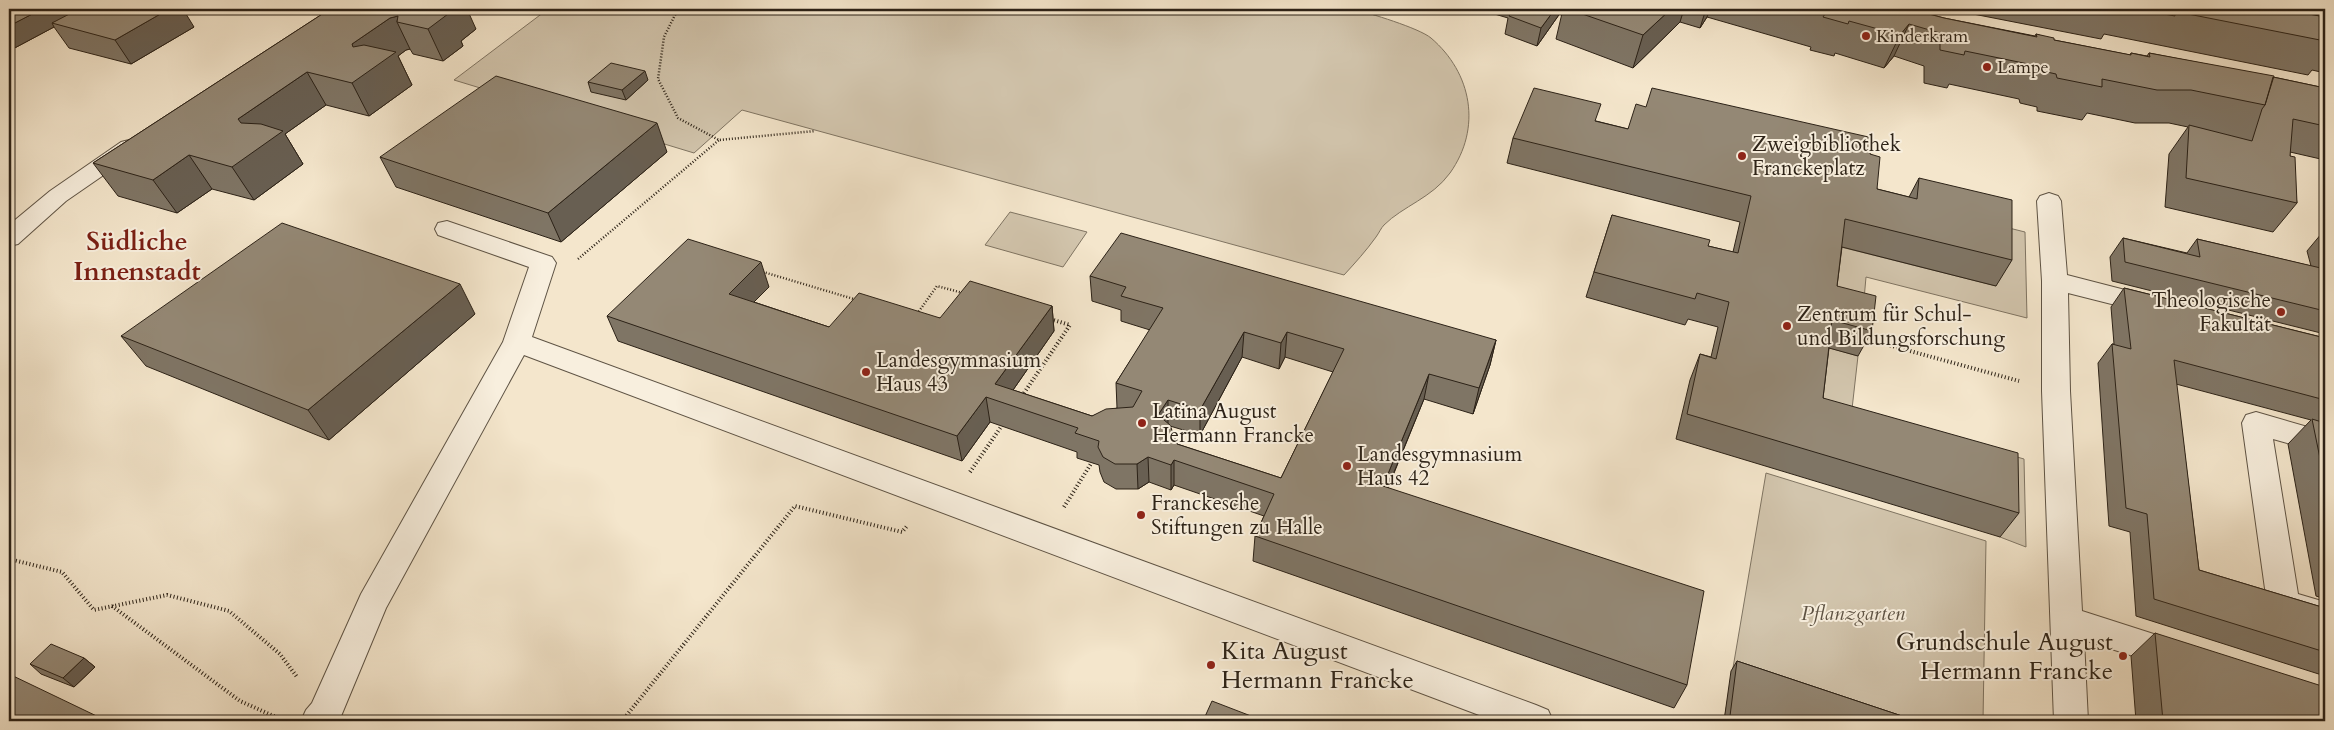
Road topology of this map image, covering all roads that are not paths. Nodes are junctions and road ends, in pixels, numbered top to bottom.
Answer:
1 (148, 134) edge
2 (2049, 201) dead end
3 (447, 230) dead end
4 (9, 238) edge
5 (2055, 281) junction
6 (2180, 312) edge
7 (517, 342) junction
8 (2325, 443) edge
9 (2325, 616) edge
10 (2068, 621) junction
11 (2210, 666) edge
12 (321, 718) edge
13 (1536, 721) edge
14 (2071, 721) edge

1 - 4 street
2 - 5 street
3 - 7 street
5 - 6 street
5 - 10 street
7 - 12 street
7 - 13 street
8 - 9 street
10 - 11 street
10 - 14 street

